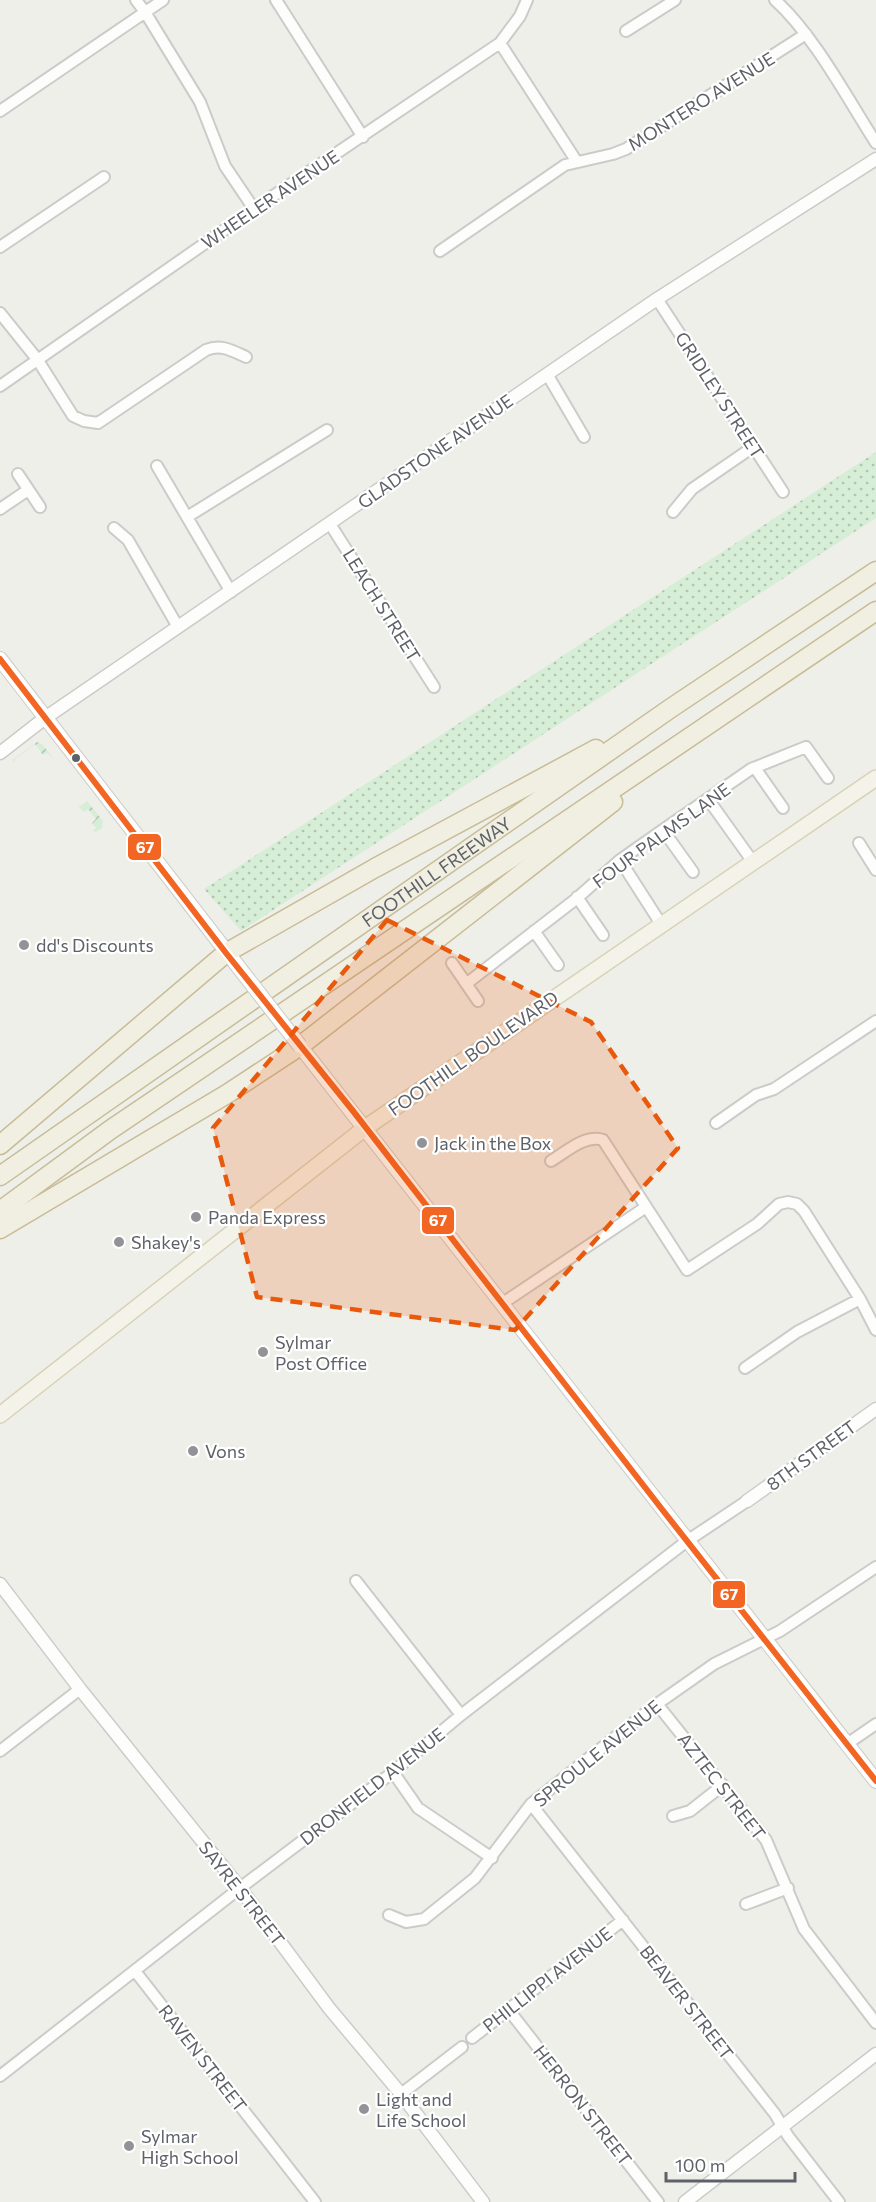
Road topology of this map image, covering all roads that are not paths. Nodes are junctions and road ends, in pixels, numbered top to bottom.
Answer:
1 (136, 0) edge
2 (163, 0) edge
3 (278, 0) edge
4 (527, 0) edge
5 (675, 0) edge
6 (775, 0) edge
7 (145, 12) junction
8 (626, 31) dead end
9 (806, 34) junction
10 (500, 43) junction
11 (0, 111) edge
12 (363, 137) junction
13 (876, 143) edge
14 (876, 159) edge
15 (577, 162) junction
16 (104, 177) dead end
17 (254, 209) junction
18 (0, 247) edge
19 (440, 251) dead end
20 (657, 299) junction
21 (0, 313) edge
22 (246, 357) dead end
23 (37, 359) junction
24 (547, 374) junction
25 (0, 386) edge
26 (327, 430) dead end
27 (584, 437) dead end
28 (753, 447) junction
29 (157, 466) dead end
30 (18, 474) dead end
31 (28, 490) junction
32 (783, 492) dead end
33 (40, 507) dead end
34 (0, 509) edge
35 (673, 512) dead end
36 (188, 517) junction
37 (330, 524) junction
38 (114, 528) dead end
39 (876, 571) edge
40 (231, 592) junction
41 (876, 610) edge
42 (178, 627) junction
43 (0, 659) edge
44 (434, 687) dead end
45 (739, 702) junction
46 (671, 708) junction
47 (45, 718) junction
48 (0, 753) edge
49 (755, 768) junction
50 (828, 778) dead end
51 (876, 778) edge
52 (708, 799) junction
53 (783, 808) dead end
54 (663, 830) junction
55 (859, 843) dead end
56 (620, 860) junction
57 (753, 862) junction
58 (876, 870) edge
59 (693, 872) dead end
60 (578, 897) junction
61 (661, 924) junction
62 (534, 931) junction
63 (603, 935) dead end
64 (226, 953) junction
65 (452, 963) dead end
66 (558, 965) dead end
67 (466, 984) junction
68 (478, 1001) dead end
69 (876, 1021) edge
70 (300, 1046) junction
71 (716, 1123) dead end
72 (365, 1128) junction
73 (0, 1146) edge
74 (551, 1161) dead end
75 (0, 1176) edge
76 (646, 1207) junction
77 (0, 1211) edge
78 (0, 1229) edge
79 (860, 1299) junction
80 (503, 1303) junction
81 (876, 1330) edge
82 (745, 1368) dead end
83 (876, 1409) edge
84 (0, 1415) edge
85 (747, 1502) joint
86 (687, 1541) junction
87 (876, 1567) edge
88 (356, 1581) dead end
89 (0, 1584) edge
90 (765, 1639) junction
91 (80, 1689) junction
92 (657, 1704) junction
93 (461, 1715) junction
94 (876, 1724) edge
95 (847, 1744) junction
96 (0, 1751) edge
97 (393, 1772) junction
98 (876, 1781) edge
99 (723, 1785) junction
100 (531, 1804) junction
101 (674, 1816) dead end
102 (492, 1858) junction
103 (240, 1888) junction
104 (788, 1888) junction
105 (746, 1904) dead end
106 (390, 1915) dead end
107 (623, 1920) junction
108 (135, 1971) junction
109 (508, 2009) junction
110 (876, 2023) edge
111 (472, 2038) dead end
112 (462, 2048) dead end
113 (876, 2054) edge
114 (0, 2076) edge
115 (400, 2094) junction
116 (782, 2125) junction
117 (315, 2202) edge
118 (483, 2202) edge
119 (658, 2202) edge
120 (685, 2202) edge
121 (839, 2202) edge

1 - 7 street
2 - 7 street
3 - 12 street
4 - 10 street, WHEELER AVENUE
5 - 8 street
6 - 9 street
7 - 11 street
7 - 17 street
9 - 13 street
9 - 15 street, MONTERO AVENUE
10 - 12 street, WHEELER AVENUE
10 - 15 street
12 - 17 street, WHEELER AVENUE
14 - 20 street, GLADSTONE AVENUE
15 - 19 street, MONTERO AVENUE
16 - 18 street
17 - 23 street, WHEELER AVENUE
20 - 24 street, GLADSTONE AVENUE
20 - 28 street, GRIDLEY STREET
21 - 23 street
22 - 23 street
23 - 25 street, WHEELER AVENUE
24 - 27 street
24 - 37 street, GLADSTONE AVENUE
26 - 36 street
28 - 32 street, GRIDLEY STREET
28 - 35 street
29 - 36 street
30 - 31 street
31 - 33 street
31 - 34 street
36 - 40 street
37 - 40 street, GLADSTONE AVENUE
37 - 44 street, LEACH STREET
38 - 42 street
39 - 46 highway, FOOTHILL FREEWAY
40 - 42 street, GLADSTONE AVENUE
41 - 45 highway, FOOTHILL FREEWAY
42 - 47 street, GLADSTONE AVENUE
43 - 47 main road
45 - 70 highway
45 - 77 highway, FOOTHILL FREEWAY
46 - 64 highway
46 - 75 highway, FOOTHILL FREEWAY
47 - 48 street, GLADSTONE AVENUE
47 - 64 main road
49 - 50 street, FOUR PALMS LANE
49 - 52 street, FOUR PALMS LANE
49 - 53 street
51 - 57 main road, FOOTHILL BOULEVARD
52 - 54 street, FOUR PALMS LANE
52 - 57 street
54 - 56 street, FOUR PALMS LANE
54 - 59 street
55 - 58 street
56 - 60 street, FOUR PALMS LANE
56 - 61 street
57 - 61 main road, FOOTHILL BOULEVARD
60 - 62 street, FOUR PALMS LANE
60 - 63 street
61 - 72 main road, FOOTHILL BOULEVARD
62 - 66 street
62 - 67 street, FOUR PALMS LANE
64 - 70 main road, bridge
64 - 73 highway
65 - 67 street
67 - 68 street
69 - 71 street
70 - 72 main road
70 - 78 highway
72 - 80 main road
72 - 84 main road, FOOTHILL BOULEVARD
74 - 76 street
76 - 79 street
76 - 80 street
79 - 81 street
79 - 82 street
80 - 86 main road
83 - 85 street, 8TH STREET
85 - 86 street, DRONFIELD AVENUE
86 - 90 main road
86 - 93 street, DRONFIELD AVENUE
87 - 90 street, SPROULE AVENUE
88 - 93 street
89 - 91 street, SAYRE STREET
90 - 92 street, SPROULE AVENUE
90 - 95 main road
91 - 96 street
91 - 103 street, SAYRE STREET
92 - 99 street, AZTEC STREET
92 - 100 street, SPROULE AVENUE
93 - 97 street, DRONFIELD AVENUE
94 - 95 street
95 - 98 main road
97 - 102 street
97 - 103 street, DRONFIELD AVENUE
99 - 101 street
99 - 104 street, AZTEC STREET
100 - 102 street, SPROULE AVENUE
100 - 107 street, BEAVER STREET
102 - 106 street, SPROULE AVENUE
103 - 108 street, DRONFIELD AVENUE
103 - 115 street, SAYRE STREET
104 - 105 street
104 - 110 street, AZTEC STREET
107 - 109 street, PHILLIPPI AVENUE
107 - 116 street, BEAVER STREET
108 - 114 street, DRONFIELD AVENUE
108 - 117 street, RAVEN STREET
109 - 111 street, PHILLIPPI AVENUE
109 - 119 street, HERRON STREET
112 - 115 street
113 - 116 street
115 - 118 street, SAYRE STREET
116 - 120 street
116 - 121 street, BEAVER STREET

